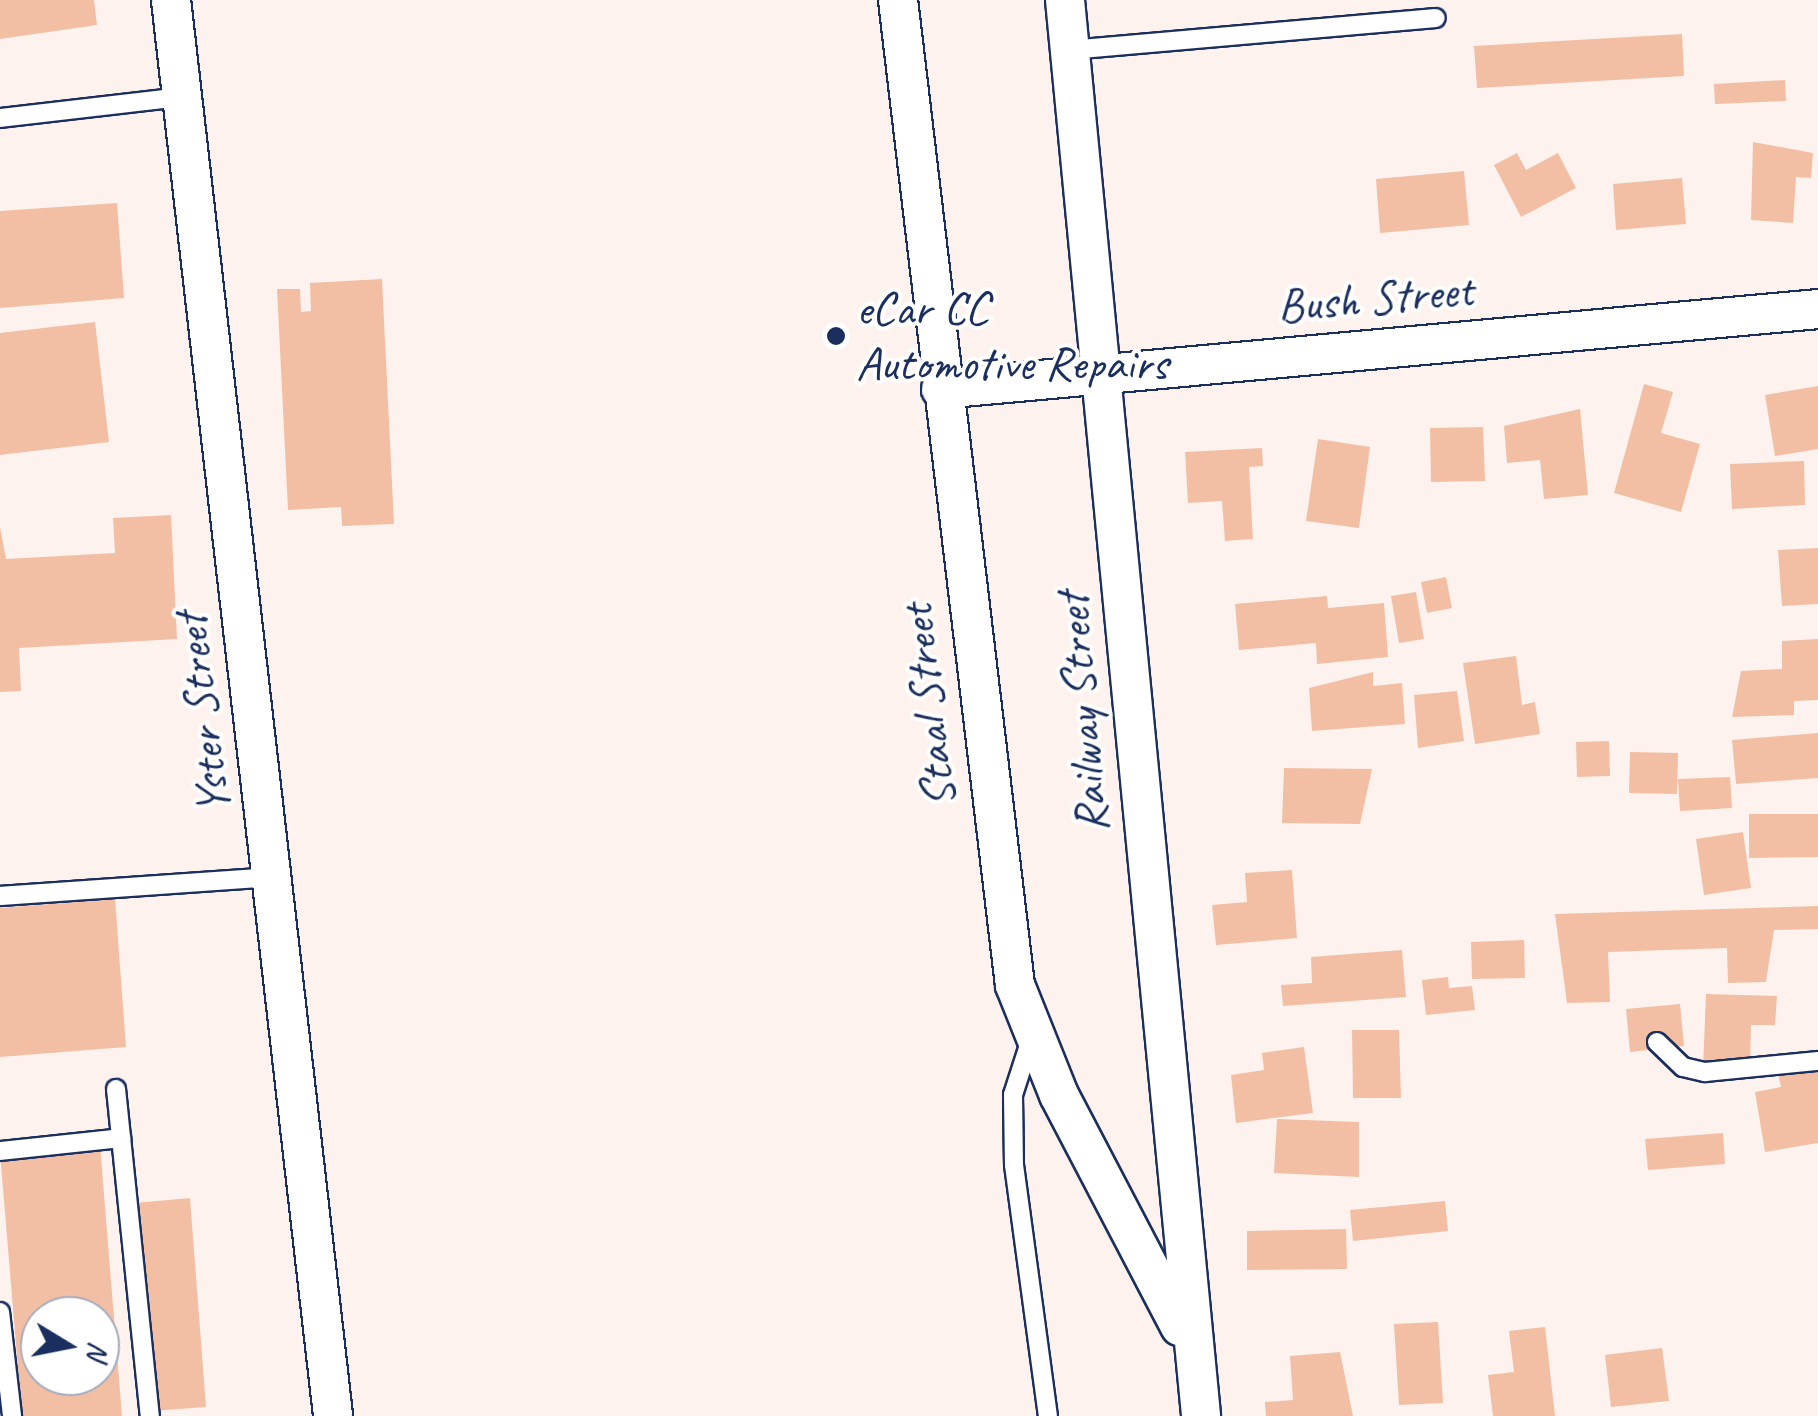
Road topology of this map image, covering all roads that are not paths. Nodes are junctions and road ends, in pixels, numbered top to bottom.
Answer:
1 (171, 0) edge
2 (898, 0) edge
3 (1065, 0) edge
4 (1436, 18) dead end
5 (1070, 50) junction
6 (182, 96) junction
7 (0, 118) edge
8 (1818, 309) edge
9 (1100, 372) junction
10 (940, 390) junction
11 (271, 877) junction
12 (0, 896) edge
13 (1032, 1036) junction
14 (1658, 1042) dead end
15 (1818, 1061) edge
16 (116, 1089) dead end
17 (121, 1138) junction
18 (0, 1151) edge
19 (0, 1312) edge
20 (1194, 1360) junction
21 (12, 1416) edge
22 (150, 1416) edge
23 (333, 1416) edge
24 (1048, 1416) edge
25 (1200, 1416) edge

1 - 6 street, Yster Street
2 - 10 street, Staal Street
3 - 5 street, Railway Street
4 - 5 lane
5 - 9 street, Railway Street
6 - 7 lane
6 - 11 street, Yster Street
8 - 9 street, Bush Street
9 - 10 street, Bush Street
9 - 20 street, Railway Street
10 - 13 street, Staal Street
11 - 12 lane
11 - 23 street, Yster Street
13 - 20 street, Staal Street
13 - 24 lane
14 - 15 lane
16 - 17 lane
17 - 18 lane
17 - 22 lane
19 - 21 lane
20 - 25 street, Railway Street

